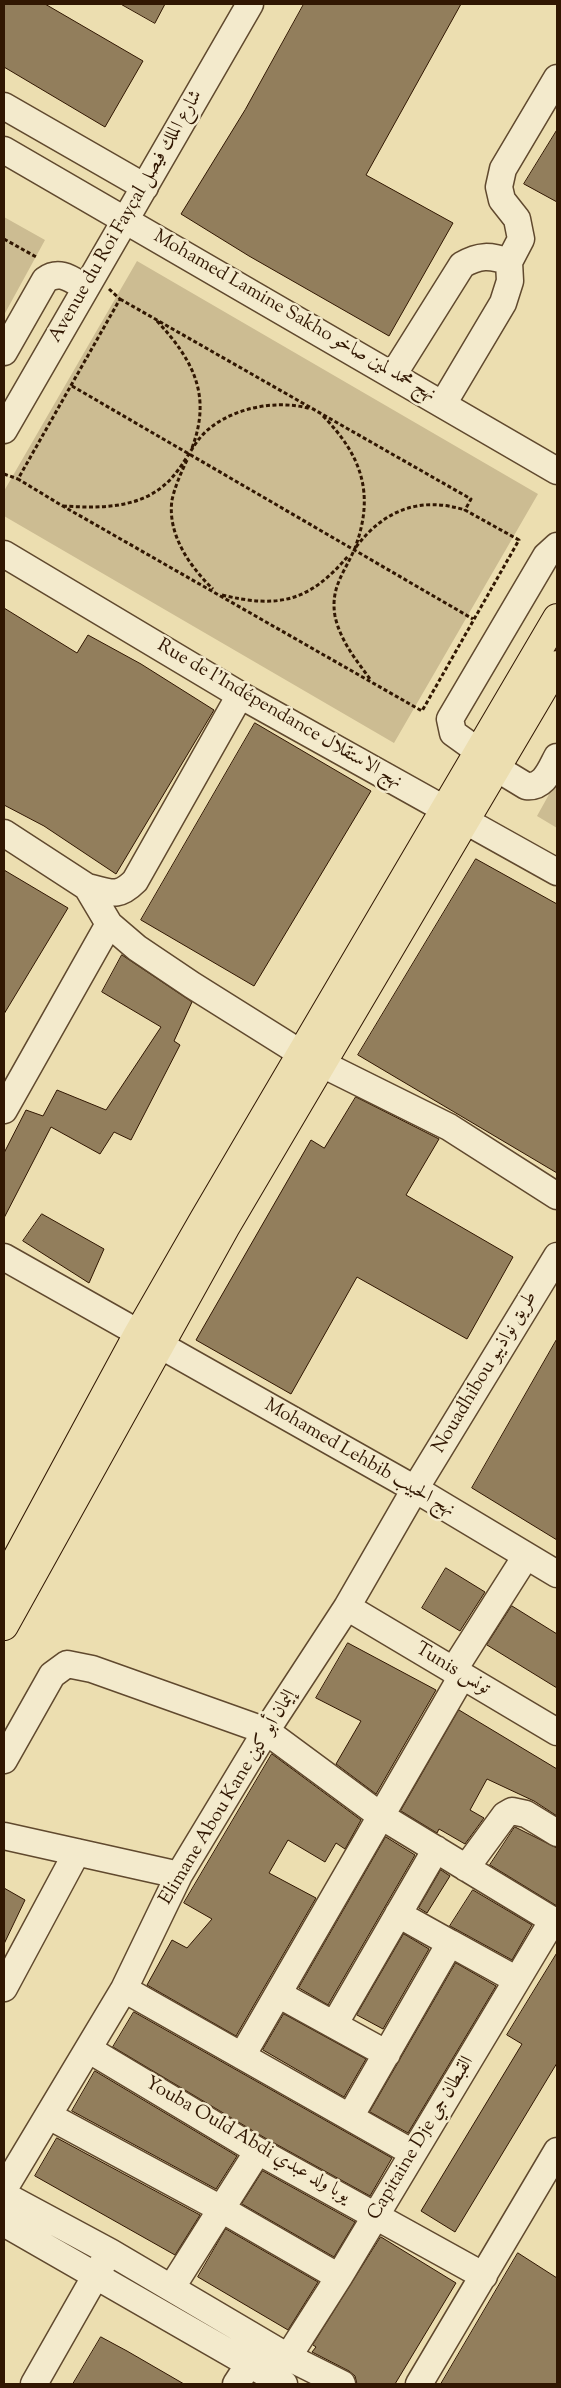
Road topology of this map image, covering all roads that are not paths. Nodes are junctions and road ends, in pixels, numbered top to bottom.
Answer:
1 (250, 4) edge
2 (557, 78) edge
3 (4, 106) edge
4 (50, 133) junction
5 (4, 150) edge
6 (32, 166) junction
7 (145, 187) junction
8 (126, 220) junction
9 (508, 262) junction
10 (86, 288) junction
11 (4, 352) edge
12 (393, 374) junction
13 (443, 404) junction
14 (4, 430) edge
15 (557, 471) edge
16 (557, 546) edge
17 (4, 554) edge
18 (557, 618) edge
19 (557, 665) edge
20 (240, 695) junction
21 (557, 756) edge
22 (488, 760) junction
23 (455, 815) junction
24 (4, 833) edge
25 (557, 872) edge
26 (87, 887) junction
27 (109, 924) junction
28 (313, 1059) junction
29 (4, 1110) edge
30 (557, 1196) edge
31 (557, 1256) edge
32 (4, 1257) edge
33 (148, 1340) junction
34 (415, 1489) junction
35 (526, 1556) junction
36 (557, 1574) edge
37 (4, 1582) edge
38 (347, 1607) junction
39 (4, 1626) edge
40 (457, 1674) junction
41 (266, 1731) junction
42 (557, 1732) edge
43 (4, 1760) edge
44 (381, 1816) junction
45 (557, 1833) edge
46 (4, 1836) edge
47 (436, 1849) junction
48 (77, 1852) junction
49 (466, 1868) junction
50 (179, 1875) junction
51 (398, 1914) junction
52 (555, 1922) edge
53 (450, 1943) junction
54 (517, 1980) junction
55 (4, 1988) edge
56 (124, 1989) junction
57 (278, 1994) junction
58 (334, 2025) junction
59 (88, 2049) junction
60 (387, 2054) junction
61 (242, 2056) junction
62 (49, 2116) junction
63 (350, 2117) junction
64 (258, 2151) junction
65 (557, 2151) edge
66 (413, 2153) junction
67 (4, 2189) edge
68 (4, 2196) edge
69 (223, 2210) junction
70 (376, 2215) junction
71 (4, 2223) edge
72 (110, 2252) junction
73 (96, 2276) junction
74 (484, 2276) junction
75 (339, 2278) junction
76 (172, 2288) junction
77 (288, 2356) junction
78 (243, 2374) edge
79 (34, 2384) edge
80 (284, 2384) edge
81 (342, 2384) edge
82 (420, 2384) edge

1 - 7 street, Avenue du Roi Fayçal شارع الملك فيصل
2 - 9 street
3 - 4 street
4 - 6 street
4 - 7 street
5 - 6 street, Mohamed Lamine Sakho نهج محمد لمين صاخو
6 - 8 street, Mohamed Lamine Sakho نهج محمد لمين صاخو
7 - 8 street, Avenue du Roi Fayçal شارع الملك فيصل
8 - 10 street, Avenue du Roi Fayçal شارع الملك فيصل
8 - 12 street, Mohamed Lamine Sakho نهج محمد لمين صاخو
9 - 12 street
9 - 13 street
10 - 11 street
10 - 14 street, Avenue du Roi Fayçal شارع الملك فيصل
12 - 13 street, Mohamed Lamine Sakho نهج محمد لمين صاخو
13 - 15 street, Mohamed Lamine Sakho نهج محمد لمين صاخو
16 - 22 street
17 - 20 street, Rue de l'Indépendance نهج الاستقلال
18 - 22 highway
19 - 22 highway
20 - 23 street, Rue de l'Indépendance نهج الاستقلال
20 - 26 street
21 - 22 street
22 - 23 highway
23 - 25 street, Rue de l'Indépendance نهج الاستقلال
23 - 28 highway
24 - 26 street
26 - 27 street
27 - 28 street
27 - 29 street
28 - 30 street
28 - 33 highway
31 - 34 street, Nouadhibou طريق نواذيبو
32 - 33 street, Mohamed Lehbib نهج الحبيب
33 - 34 street, Mohamed Lehbib نهج الحبيب
33 - 37 highway
33 - 39 highway
34 - 35 street, Mohamed Lehbib نهج الحبيب
34 - 38 street, Elimane Abou Kane إليمان أبو كين
35 - 36 street, Mohamed Lehbib نهج الحبيب
35 - 40 street
38 - 40 street, Tunis تونس
38 - 41 street, Elimane Abou Kane إليمان أبو كين
40 - 42 street, Tunis تونس
40 - 44 street
41 - 43 street
41 - 44 street
41 - 50 street, Elimane Abou Kane إليمان أبو كين
44 - 47 street
44 - 57 street
45 - 49 street
46 - 48 street
47 - 49 street
47 - 51 street
48 - 50 street
48 - 55 street
49 - 52 street
50 - 56 street, Elimane Abou Kane إليمان أبو كين
51 - 53 street
51 - 58 street
52 - 54 street, Capitaine Dje القبطان جي
53 - 54 street
53 - 60 street
54 - 66 street, Capitaine Dje القبطان جي
56 - 59 street, Elimane Abou Kane إليمان أبو كين
56 - 61 street
57 - 58 street
57 - 61 street
58 - 60 street
59 - 62 street, Elimane Abou Kane إليمان أبو كين
59 - 64 street, Youba Ould Abdi يوبا ولد عبدي
60 - 63 street
61 - 63 street
62 - 67 street, Elimane Abou Kane إليمان أبو كين
62 - 69 street
63 - 66 street
64 - 69 street
64 - 70 street, Youba Ould Abdi يوبا ولد عبدي
65 - 74 street
66 - 70 street, Capitaine Dje القبطان جي
68 - 72 street
69 - 75 street
69 - 76 street
70 - 74 street, Youba Ould Abdi يوبا ولد عبدي
70 - 75 street, Capitaine Dje القبطان جي
71 - 73 street
72 - 73 street
72 - 76 street
73 - 78 street
73 - 79 street
74 - 82 street
75 - 77 street, Capitaine Dje القبطان جي
76 - 77 street
77 - 81 street
78 - 80 street

